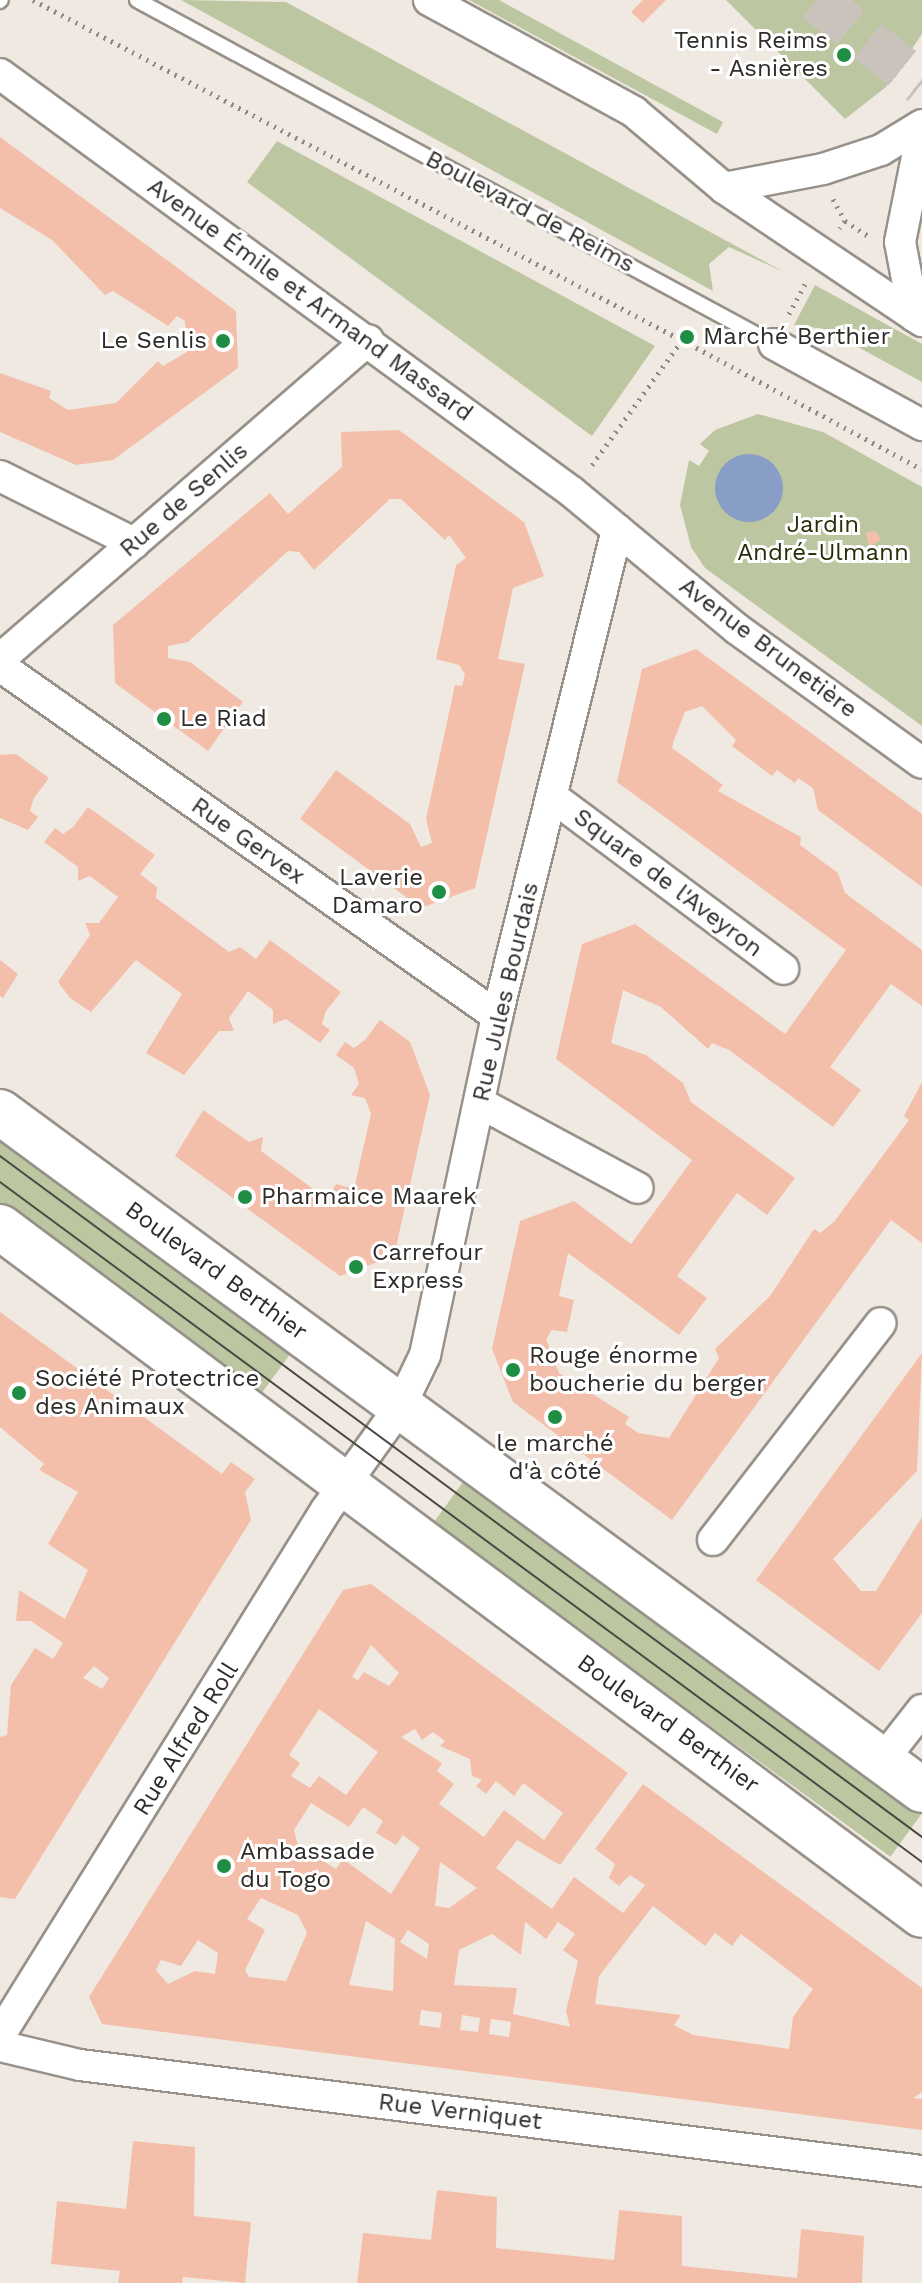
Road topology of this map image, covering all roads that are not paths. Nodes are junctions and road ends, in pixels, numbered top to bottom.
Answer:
1 (137, 0) edge
2 (429, 0) edge
3 (0, 74) edge
4 (922, 125) edge
5 (922, 132) edge
6 (724, 188) junction
7 (918, 318) edge
8 (780, 333) joint
9 (368, 340) junction
10 (922, 425) edge
11 (0, 476) edge
12 (617, 530) junction
13 (134, 543) junction
14 (0, 659) edge
15 (0, 666) edge
16 (922, 763) edge
17 (554, 798) junction
18 (783, 969) dead end
19 (497, 1016) junction
20 (480, 1103) junction
21 (0, 1112) edge
22 (638, 1188) dead end
23 (0, 1227) edge
24 (881, 1323) dead end
25 (400, 1407) junction
26 (373, 1444) joint
27 (345, 1482) junction
28 (713, 1540) dead end
29 (922, 1710) edge
30 (882, 1761) junction
31 (922, 1790) edge
32 (922, 1915) edge
33 (0, 2035) edge
34 (0, 2046) edge
35 (922, 2171) edge

1 - 8 lane, Boulevard de Reims
2 - 6 street
3 - 9 street, Avenue Émile et Armand Massard
4 - 6 street
5 - 7 street
6 - 7 street
8 - 10 street, Boulevard de Reims
9 - 12 street, Avenue Émile et Armand Massard
9 - 13 street, Rue de Senlis
11 - 13 street
12 - 16 street, Avenue Brunetière
12 - 17 street, Rue Jules Bourdais
13 - 14 street, Rue de Senlis
15 - 19 street, Rue Gervex
17 - 18 street, Square de l'Aveyron
17 - 19 street, Rue Jules Bourdais
19 - 20 street, Rue Jules Bourdais
20 - 22 street
20 - 25 street, Rue Jules Bourdais
21 - 25 main road, Boulevard Berthier
23 - 27 main road, Boulevard Berthier
24 - 28 street
25 - 26 street, Rue Jules Bourdais
25 - 30 main road, Boulevard Berthier
26 - 27 street, Rue Alfred Roll
27 - 32 main road, Boulevard Berthier
27 - 33 street, Rue Alfred Roll
29 - 30 street
30 - 31 main road, Boulevard Berthier
34 - 35 street, Rue Verniquet

